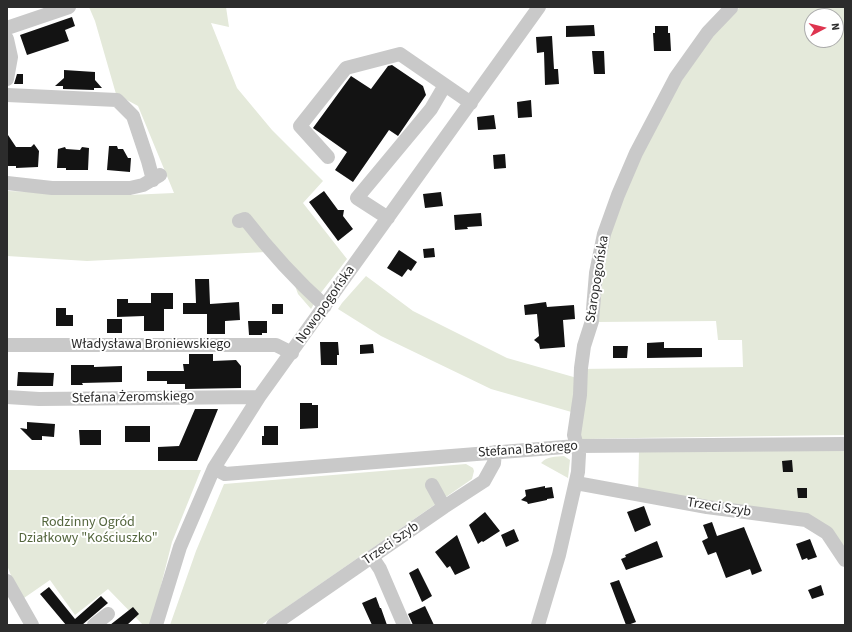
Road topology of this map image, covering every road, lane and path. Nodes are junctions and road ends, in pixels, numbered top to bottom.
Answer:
1 (69, 7) edge
2 (539, 7) edge
3 (731, 8) dead end
4 (7, 28) edge
5 (7, 39) edge
6 (7, 78) edge
7 (445, 85) junction
8 (7, 95) edge
9 (471, 103) junction
10 (328, 157) dead end
11 (7, 183) edge
12 (388, 218) junction
13 (239, 221) dead end
14 (325, 306) junction
15 (7, 345) edge
16 (292, 353) junction
17 (7, 397) edge
18 (259, 397) junction
19 (845, 444) edge
20 (577, 446) junction
21 (495, 452) junction
22 (214, 468) junction
23 (576, 483) junction
24 (432, 485) dead end
25 (444, 507) junction
26 (372, 557) junction
27 (845, 560) edge
28 (7, 581) edge
29 (108, 614) dead end
30 (32, 625) edge
31 (94, 625) edge
32 (156, 625) edge
33 (273, 625) edge
34 (404, 625) edge
35 (538, 625) edge

1 - 4 street
2 - 9 street, Nowopogońska
3 - 20 street, Staropogońska
5 - 6 street
7 - 9 street
7 - 10 street
7 - 12 street
8 - 11 street
9 - 12 street, Nowopogońska
12 - 14 street, Nowopogońska
13 - 14 street
14 - 16 street, Nowopogońska
15 - 16 street, Władysława Broniewskiego
16 - 18 street, Nowopogońska
17 - 18 street, Stefana Żeromskiego
18 - 22 street, Nowopogońska
19 - 20 street, Stefana Batorego
20 - 21 street, Stefana Batorego
20 - 23 street, Staropogońska
21 - 22 street, Stefana Batorego
21 - 25 street, Trzeci Szyb
22 - 32 street, Nowopogońska
23 - 27 street, Trzeci Szyb
23 - 35 street, Staropogońska
24 - 25 street
25 - 26 street, Trzeci Szyb
26 - 33 street, Trzeci Szyb
26 - 34 street
28 - 30 street
29 - 31 street

